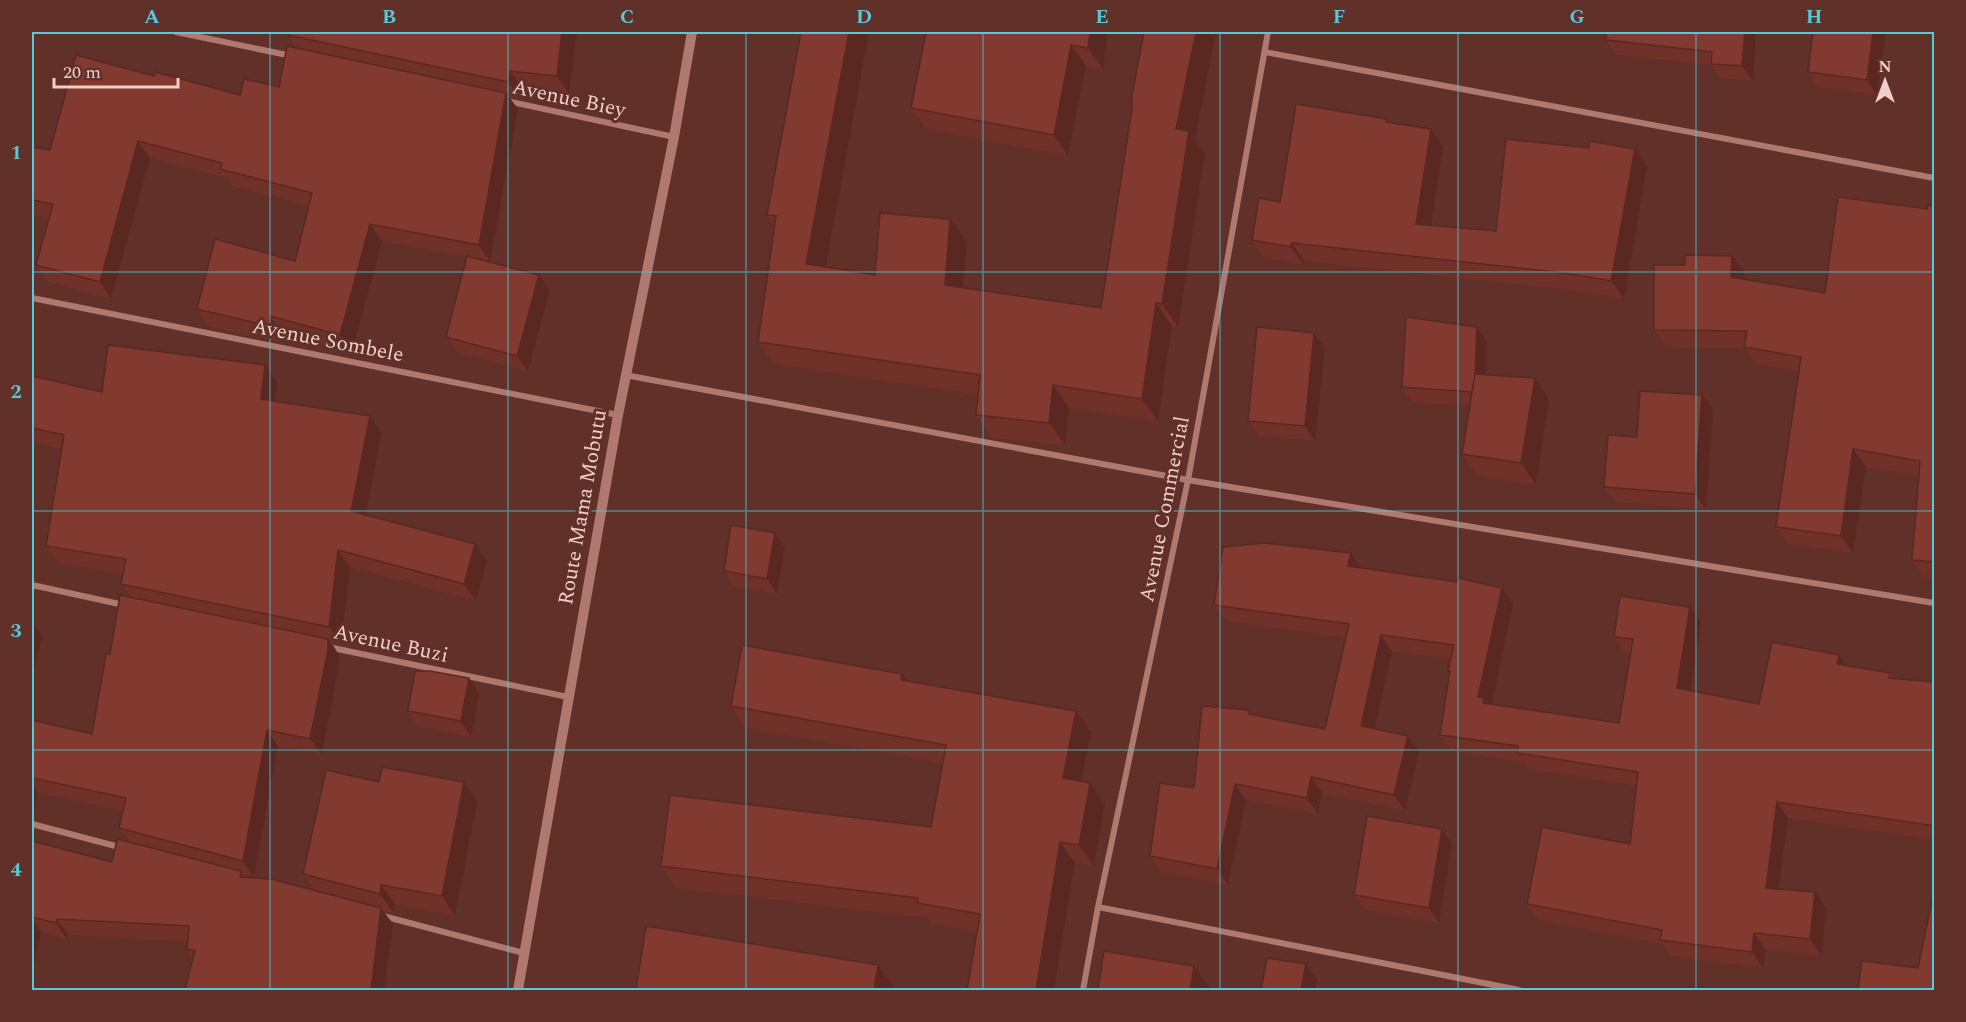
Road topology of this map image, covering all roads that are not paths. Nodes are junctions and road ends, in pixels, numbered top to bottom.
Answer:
1 (176, 32) edge
2 (692, 32) edge
3 (1268, 32) edge
4 (1265, 52) junction
5 (303, 58) edge
6 (500, 100) edge
7 (674, 137) junction
8 (1935, 178) edge
9 (32, 298) edge
10 (626, 375) junction
11 (618, 415) junction
12 (1188, 480) junction
13 (32, 585) edge
14 (1935, 603) edge
15 (136, 607) edge
16 (323, 646) edge
17 (568, 697) junction
18 (32, 824) edge
19 (135, 851) edge
20 (1098, 908) junction
21 (375, 914) edge
22 (524, 953) junction
23 (518, 990) edge
24 (1083, 990) edge
25 (1519, 990) edge

1 - 5 street
2 - 7 street, Route Mama Mobutu
3 - 4 street, Avenue Commercial
4 - 8 street
4 - 12 street, Avenue Commercial
6 - 7 street, Avenue Biey
7 - 10 street, Route Mama Mobutu
9 - 11 street, Avenue Sombele
10 - 11 street, Route Mama Mobutu
10 - 12 street
11 - 17 street, Route Mama Mobutu
12 - 14 street
12 - 20 street, Avenue Commercial
13 - 15 street
16 - 17 street, Avenue Buzi
17 - 22 street, Route Mama Mobutu
18 - 19 street
20 - 24 street, Avenue Commercial
20 - 25 street
21 - 22 street
22 - 23 street, Route Mama Mobutu

